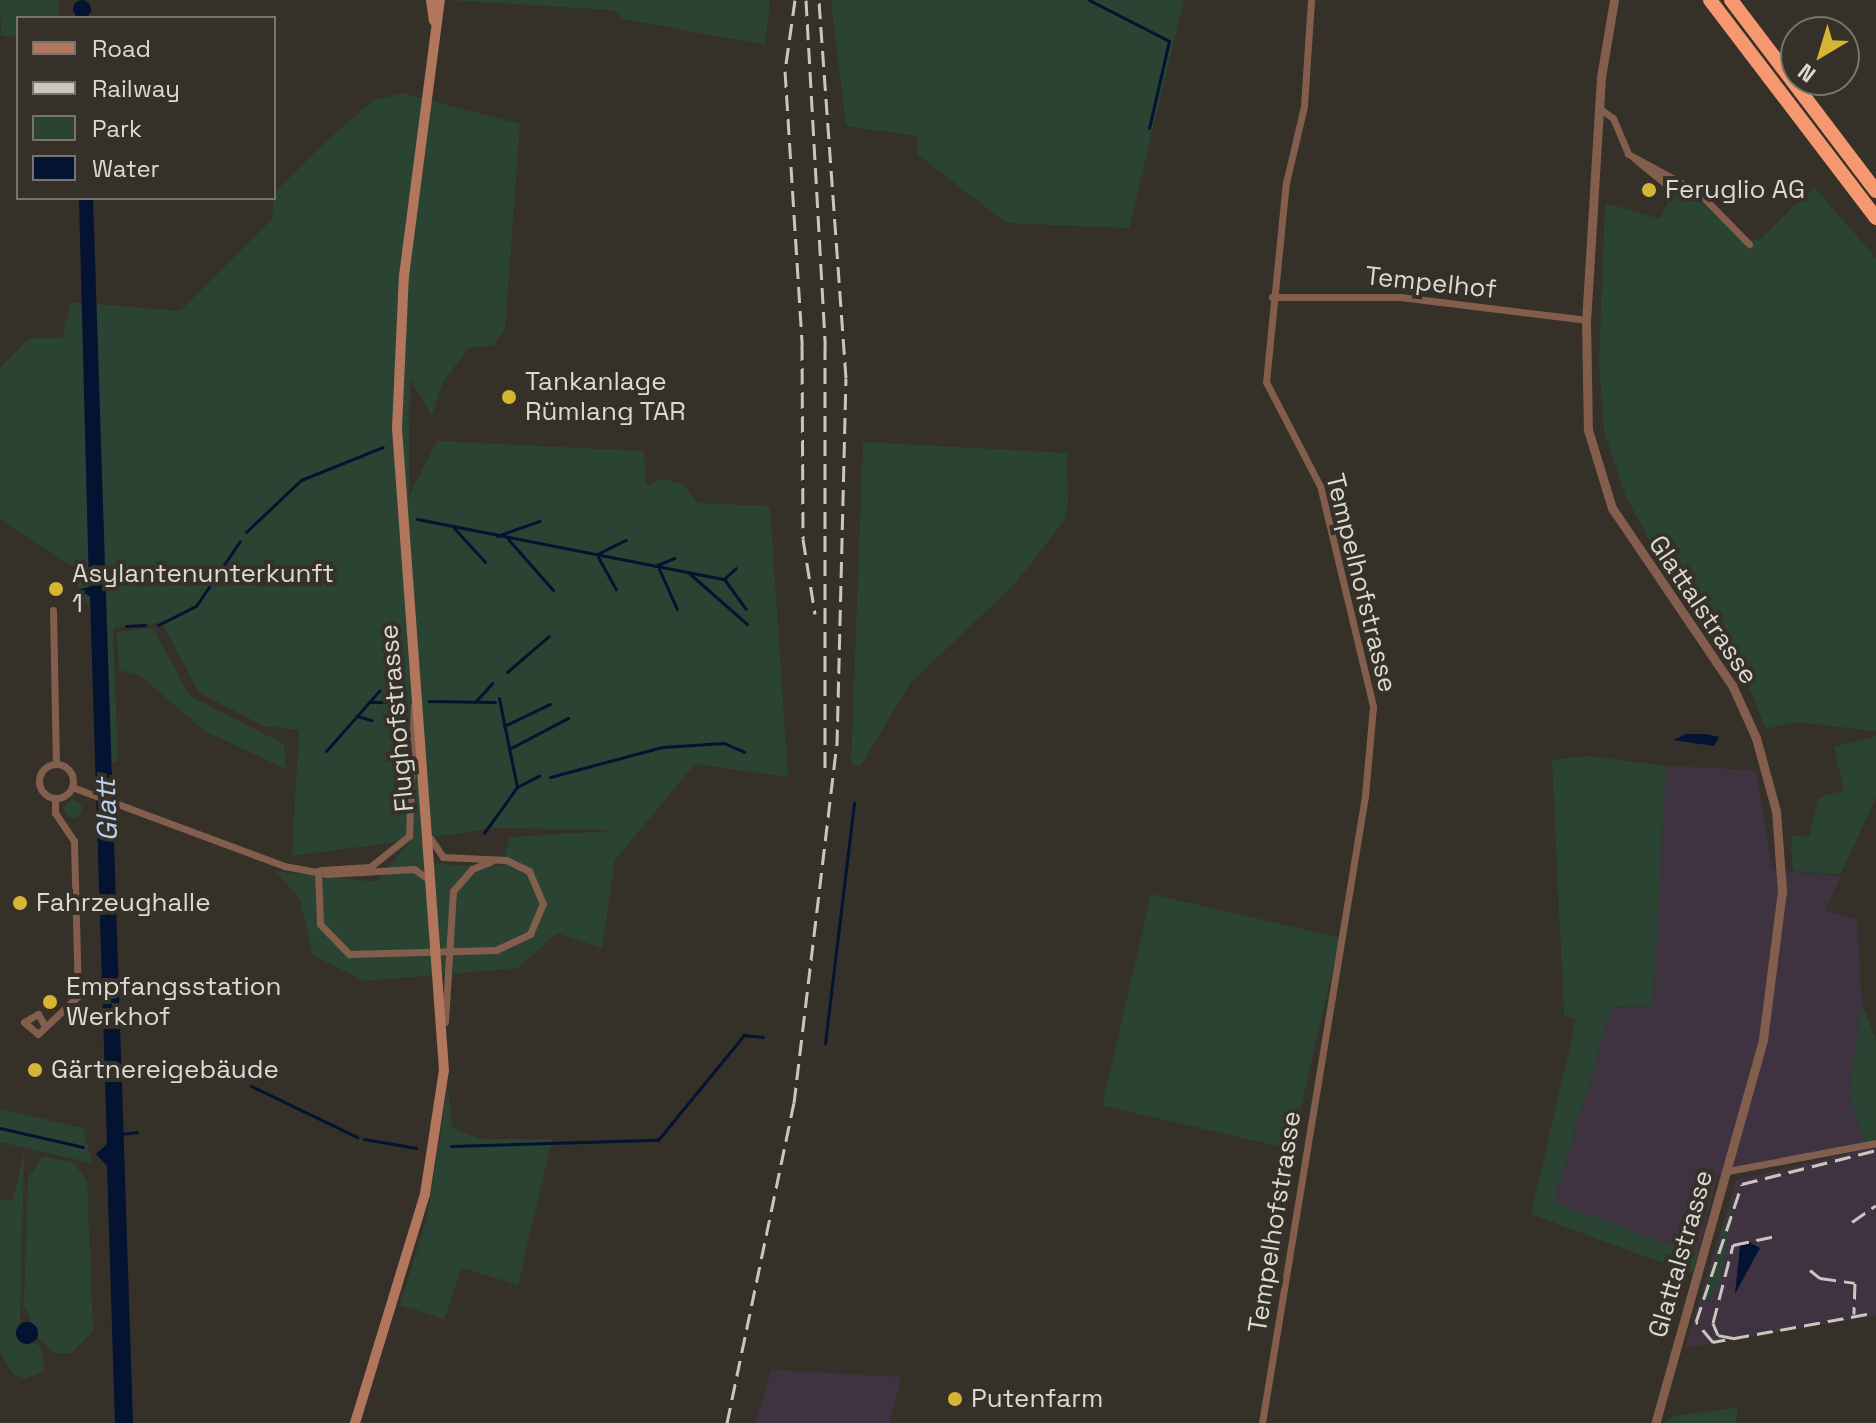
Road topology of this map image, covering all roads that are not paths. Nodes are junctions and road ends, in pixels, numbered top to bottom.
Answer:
1 (431, 0) edge
2 (440, 0) edge
3 (1311, 0) edge
4 (1614, 0) edge
5 (1710, 0) edge
6 (1731, 0) edge
7 (435, 23) junction
8 (1599, 108) junction
9 (1635, 159) junction
10 (1666, 184) dead end
11 (1876, 191) edge
12 (1876, 218) edge
13 (1749, 244) dead end
14 (1272, 297) junction
15 (1586, 320) junction
16 (53, 610) dead end
17 (416, 684) junction
18 (56, 764) junction
19 (72, 787) junction
20 (55, 798) junction
21 (429, 835) junction
22 (498, 859) junction
23 (318, 871) junction
24 (434, 884) junction
25 (445, 1022) junction
26 (45, 1026) dead end
27 (1876, 1143) edge
28 (1728, 1171) junction
29 (355, 1423) edge
30 (1262, 1423) edge
31 (1655, 1423) edge

1 - 7 main road
2 - 7 main road, Flughofstrasse
3 - 14 street, Tempelhofstrasse
4 - 8 street, Glattalstrasse
5 - 12 highway
6 - 11 highway
7 - 17 main road, Flughofstrasse
8 - 9 street
8 - 15 street, Glattalstrasse
9 - 10 street
9 - 13 street
14 - 15 street, Tempelhof
14 - 30 street, Tempelhofstrasse
15 - 28 street, Glattalstrasse
16 - 18 street
17 - 21 main road, Flughofstrasse
17 - 23 street
18 - 19 street
18 - 20 street
19 - 20 street
19 - 23 street
20 - 26 street
21 - 22 street
21 - 24 main road, Flughofstrasse
22 - 23 street
22 - 25 street
23 - 24 street
24 - 25 main road, Flughofstrasse
25 - 29 main road, Flughofstrasse
27 - 28 street
28 - 31 street, Glattalstrasse

